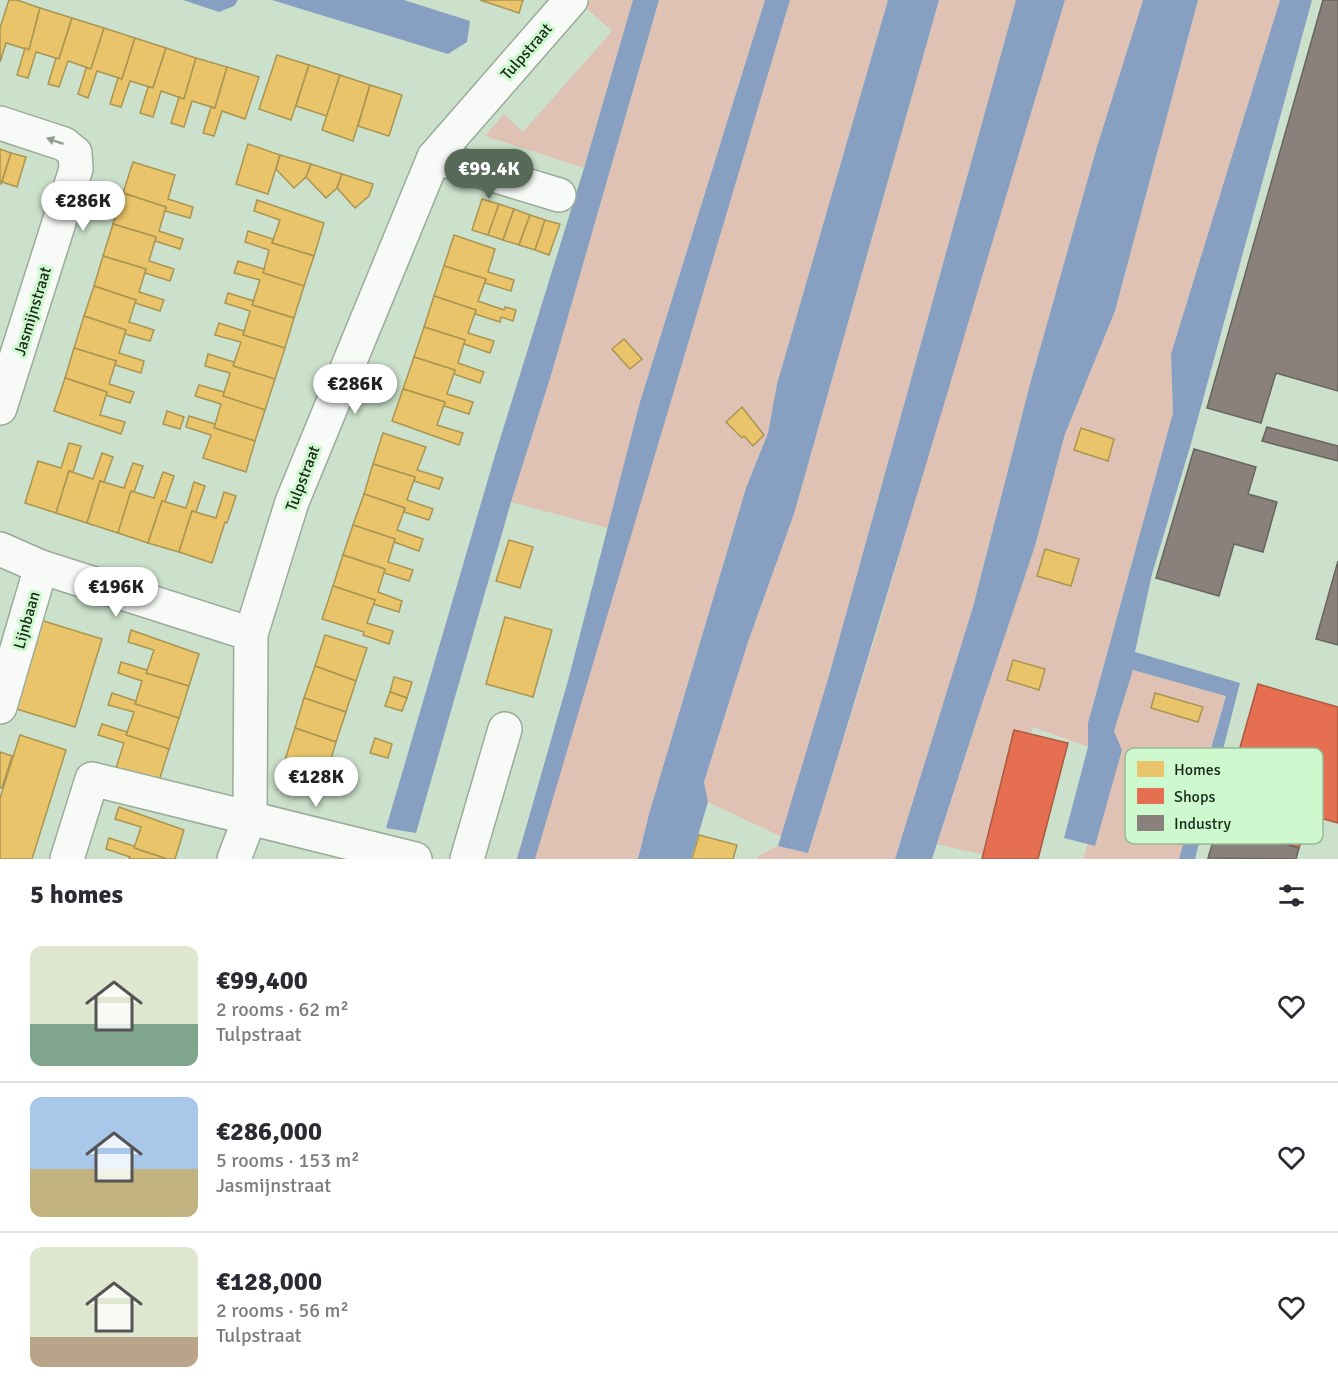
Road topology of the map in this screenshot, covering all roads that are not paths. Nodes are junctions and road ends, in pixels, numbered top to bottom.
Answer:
1 (571, 0) edge
2 (0, 123) edge
3 (434, 157) junction
4 (559, 195) dead end
5 (0, 408) edge
6 (0, 549) edge
7 (41, 567) junction
8 (251, 634) junction
9 (0, 707) edge
10 (505, 729) dead end
11 (250, 818) junction
12 (67, 859) edge
13 (234, 859) edge
14 (415, 859) edge
15 (467, 859) edge

1 - 3 street, Tulpstraat
5 -> 2 street, Jasmijnstraat
3 - 4 street
3 - 8 street, Tulpstraat
6 - 7 street
7 - 8 street
7 - 9 street, Lijnbaan
8 - 11 street, Tulpstraat
10 - 15 street
11 - 12 street
11 - 13 street, Tulpstraat
11 - 14 street

